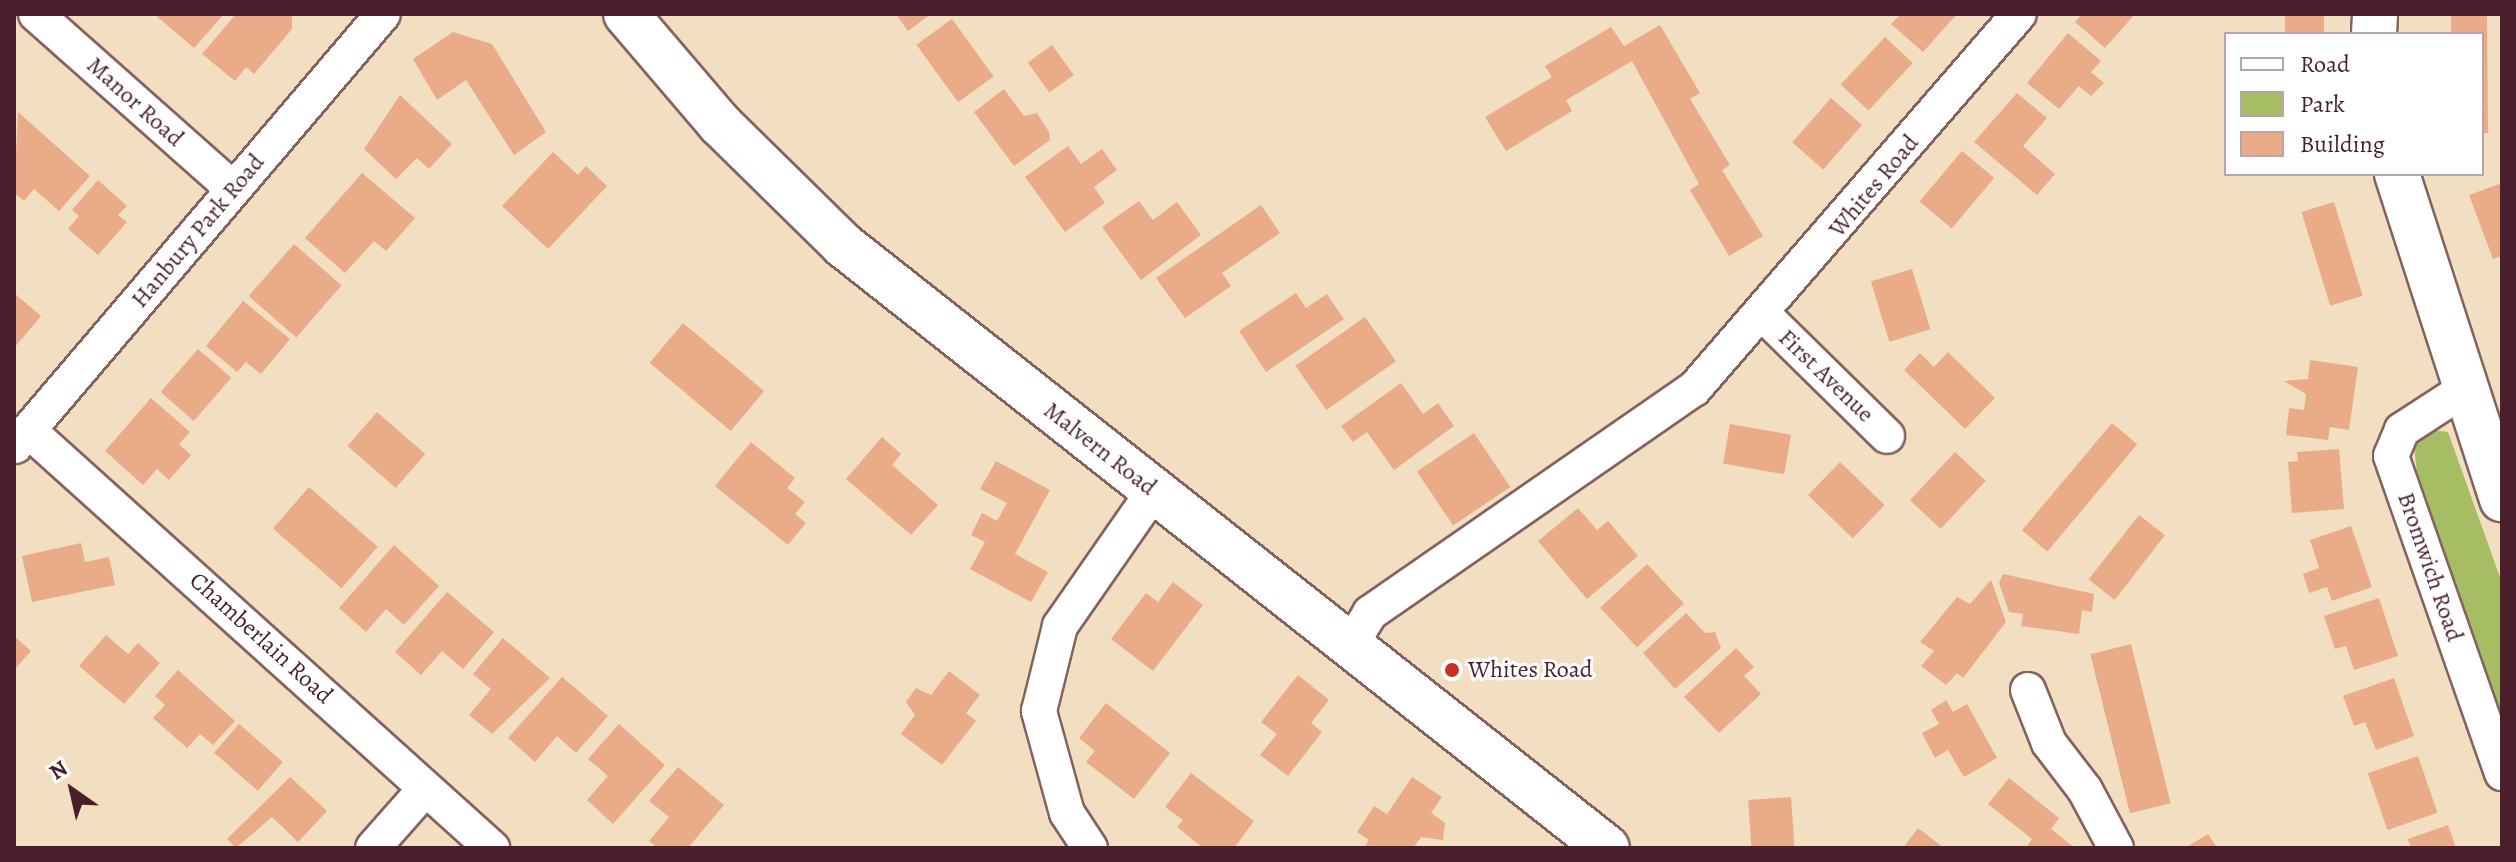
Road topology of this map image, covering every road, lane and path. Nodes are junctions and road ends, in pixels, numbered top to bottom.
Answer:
1 (36, 14) edge
2 (383, 14) edge
3 (626, 14) edge
4 (2019, 14) edge
5 (2398, 176) edge
6 (233, 189) junction
7 (1765, 316) junction
8 (2462, 391) junction
9 (1887, 436) dead end
10 (21, 439) edge
11 (1153, 492) junction
12 (2502, 500) edge
13 (1349, 647) junction
14 (2028, 690) dead end
15 (2502, 773) edge
16 (425, 789) junction
17 (373, 848) edge
18 (492, 848) edge
19 (1090, 848) edge
20 (1607, 848) edge
21 (2116, 848) edge

1 - 6 street, Manor Road
2 - 6 street, Hanbury Park Road
3 - 11 main road, Malvern Road
4 - 7 street, Whites Road
5 - 8 main road
6 - 10 street, Hanbury Park Road
7 - 9 street, First Avenue
7 - 13 street, Whites Road
8 - 12 main road
8 - 15 street, Bromwich Road
10 - 16 street, Chamberlain Road
11 - 13 main road, Malvern Road
11 - 19 street
13 - 20 main road, Malvern Road
14 - 21 street
16 - 17 street
16 - 18 street, Chamberlain Road

